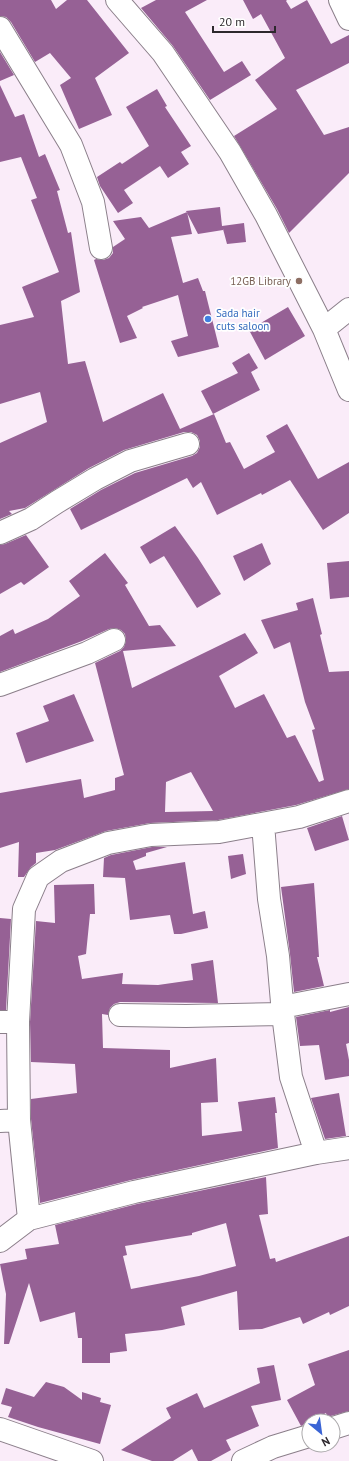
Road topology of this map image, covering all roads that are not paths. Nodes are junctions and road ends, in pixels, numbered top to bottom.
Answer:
1 (117, 0) edge
2 (340, 0) edge
3 (349, 19) edge
4 (0, 28) edge
5 (101, 248) dead end
6 (349, 308) edge
7 (324, 329) junction
8 (349, 390) edge
9 (188, 444) dead end
10 (0, 533) edge
11 (114, 640) dead end
12 (0, 685) edge
13 (349, 801) edge
14 (263, 824) junction
15 (349, 994) edge
16 (282, 1011) junction
17 (120, 1015) dead end
18 (9, 1022) edge
19 (10, 1120) edge
20 (349, 1148) edge
21 (316, 1153) junction
22 (29, 1219) junction
23 (0, 1241) edge
24 (0, 1429) edge
25 (301, 1439) edge
26 (92, 1461) edge
27 (243, 1461) edge

1 - 7 street
2 - 3 street
4 - 5 street
6 - 7 street
7 - 8 street
9 - 10 street
11 - 12 street
13 - 14 street
14 - 16 street
14 - 18 street
15 - 16 street
16 - 17 street
16 - 21 street
18 - 19 street
19 - 22 street
20 - 21 street
21 - 22 street
22 - 23 street
24 - 26 street
25 - 27 street

